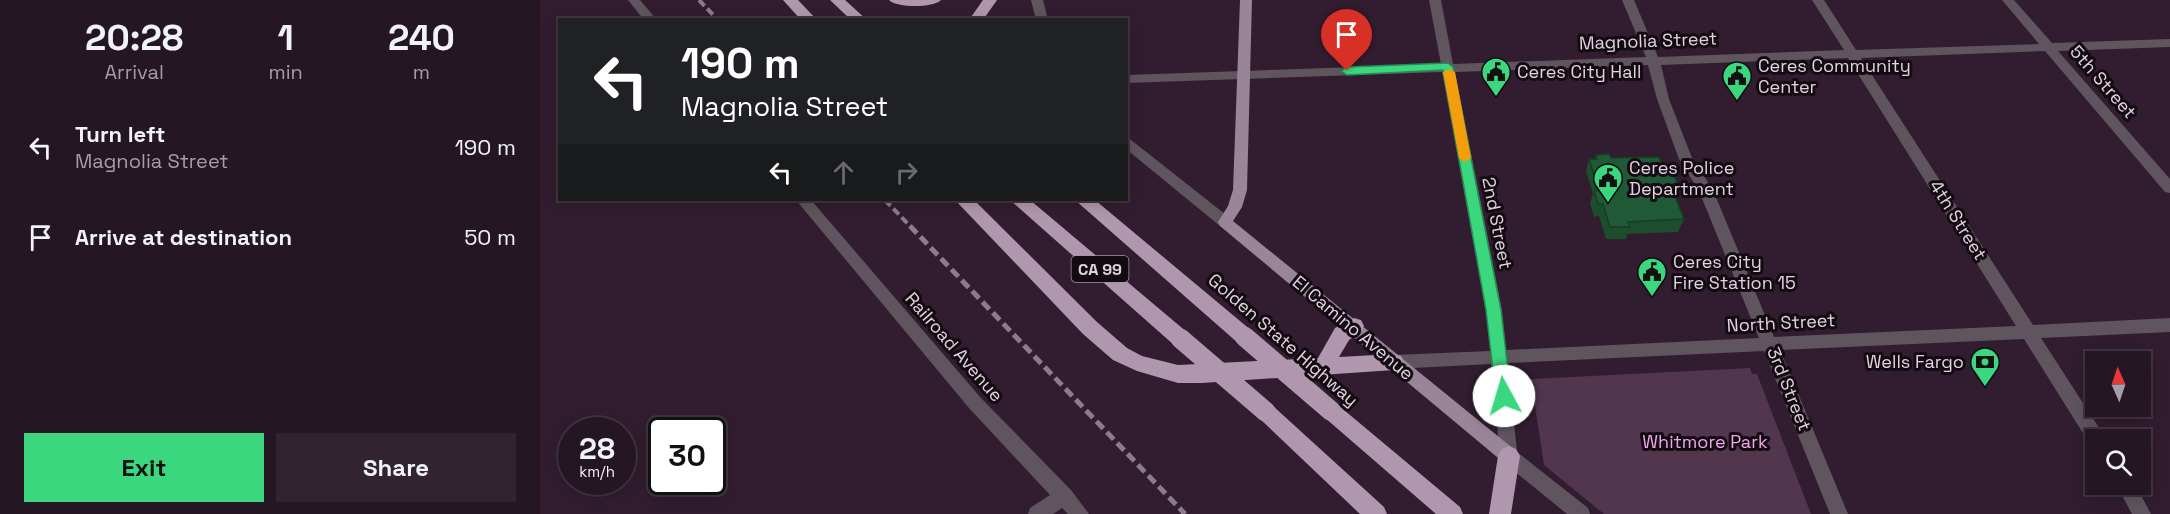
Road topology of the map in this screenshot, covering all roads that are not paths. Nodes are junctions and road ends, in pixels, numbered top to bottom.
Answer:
1 (634, 0) edge
2 (790, 0) edge
3 (837, 0) edge
4 (896, 0) edge
5 (934, 0) edge
6 (990, 0) edge
7 (1037, 0) edge
8 (1246, 0) edge
9 (1436, 0) edge
10 (1628, 0) edge
11 (1818, 0) edge
12 (2008, 0) edge
13 (649, 18) edge
14 (809, 18) edge
15 (858, 18) edge
16 (977, 18) edge
17 (1041, 18) edge
18 (2170, 43) edge
19 (2049, 47) junction
20 (1851, 52) junction
21 (1653, 59) junction
22 (1448, 67) junction
23 (1244, 74) junction
24 (1128, 79) edge
25 (1128, 143) edge
26 (2170, 189) edge
27 (804, 201) edge
28 (965, 201) edge
29 (1020, 201) edge
30 (1085, 201) edge
31 (1098, 201) edge
32 (1225, 222) junction
33 (1133, 239) junction
34 (2170, 325) edge
35 (1354, 326) junction
36 (2027, 330) junction
37 (1770, 343) junction
38 (1499, 357) junction
39 (1394, 362) junction
40 (1323, 367) junction
41 (2090, 429) edge
42 (1509, 456) junction
43 (2131, 495) edge
44 (1065, 496) junction
45 (1446, 508) edge
46 (1037, 514) edge
47 (1080, 514) edge
48 (1376, 514) edge
49 (1500, 514) edge
50 (1581, 514) edge
51 (1839, 514) edge
52 (2142, 514) edge

1 - 13 street
2 - 14 highway
3 - 15 highway
4 - 5 highway
6 - 16 highway
7 - 17 street
8 - 23 main road
9 - 22 street, 2nd Street
10 - 21 street, 3rd Street
11 - 20 street, 4th Street
12 - 19 street, 5th Street
18 - 19 street, Magnolia Street
19 - 20 street, Magnolia Street
19 - 26 street, 5th Street
20 - 21 street, Magnolia Street
20 - 36 street, 4th Street
21 - 22 street, Magnolia Street
21 - 37 street, 3rd Street
22 - 23 street, Magnolia Street
22 - 38 street, 2nd Street
23 - 24 street, Magnolia Street
23 - 32 main road
25 - 32 street, El Camino Avenue
27 - 44 street, Railroad Avenue
28 - 40 highway
29 - 48 highway, CA 99, bridge
30 - 33 highway, Golden State Highway / CA 99
31 - 33 highway
32 - 35 main road, El Camino Avenue
33 - 45 highway, Golden State Highway / CA 99, bridge
34 - 36 street, North Street
35 - 39 main road, El Camino Avenue
35 - 40 highway
36 - 37 street, North Street
36 - 41 street, 4th Street
37 - 38 street, North Street
37 - 51 street, 3rd Street
38 - 39 street, North Street
38 - 42 street, 2nd Street
39 - 40 highway
39 - 42 main road, El Camino Avenue
42 - 49 highway
42 - 50 street, El Camino Avenue
43 - 52 street
44 - 46 street
44 - 47 street, Railroad Avenue

